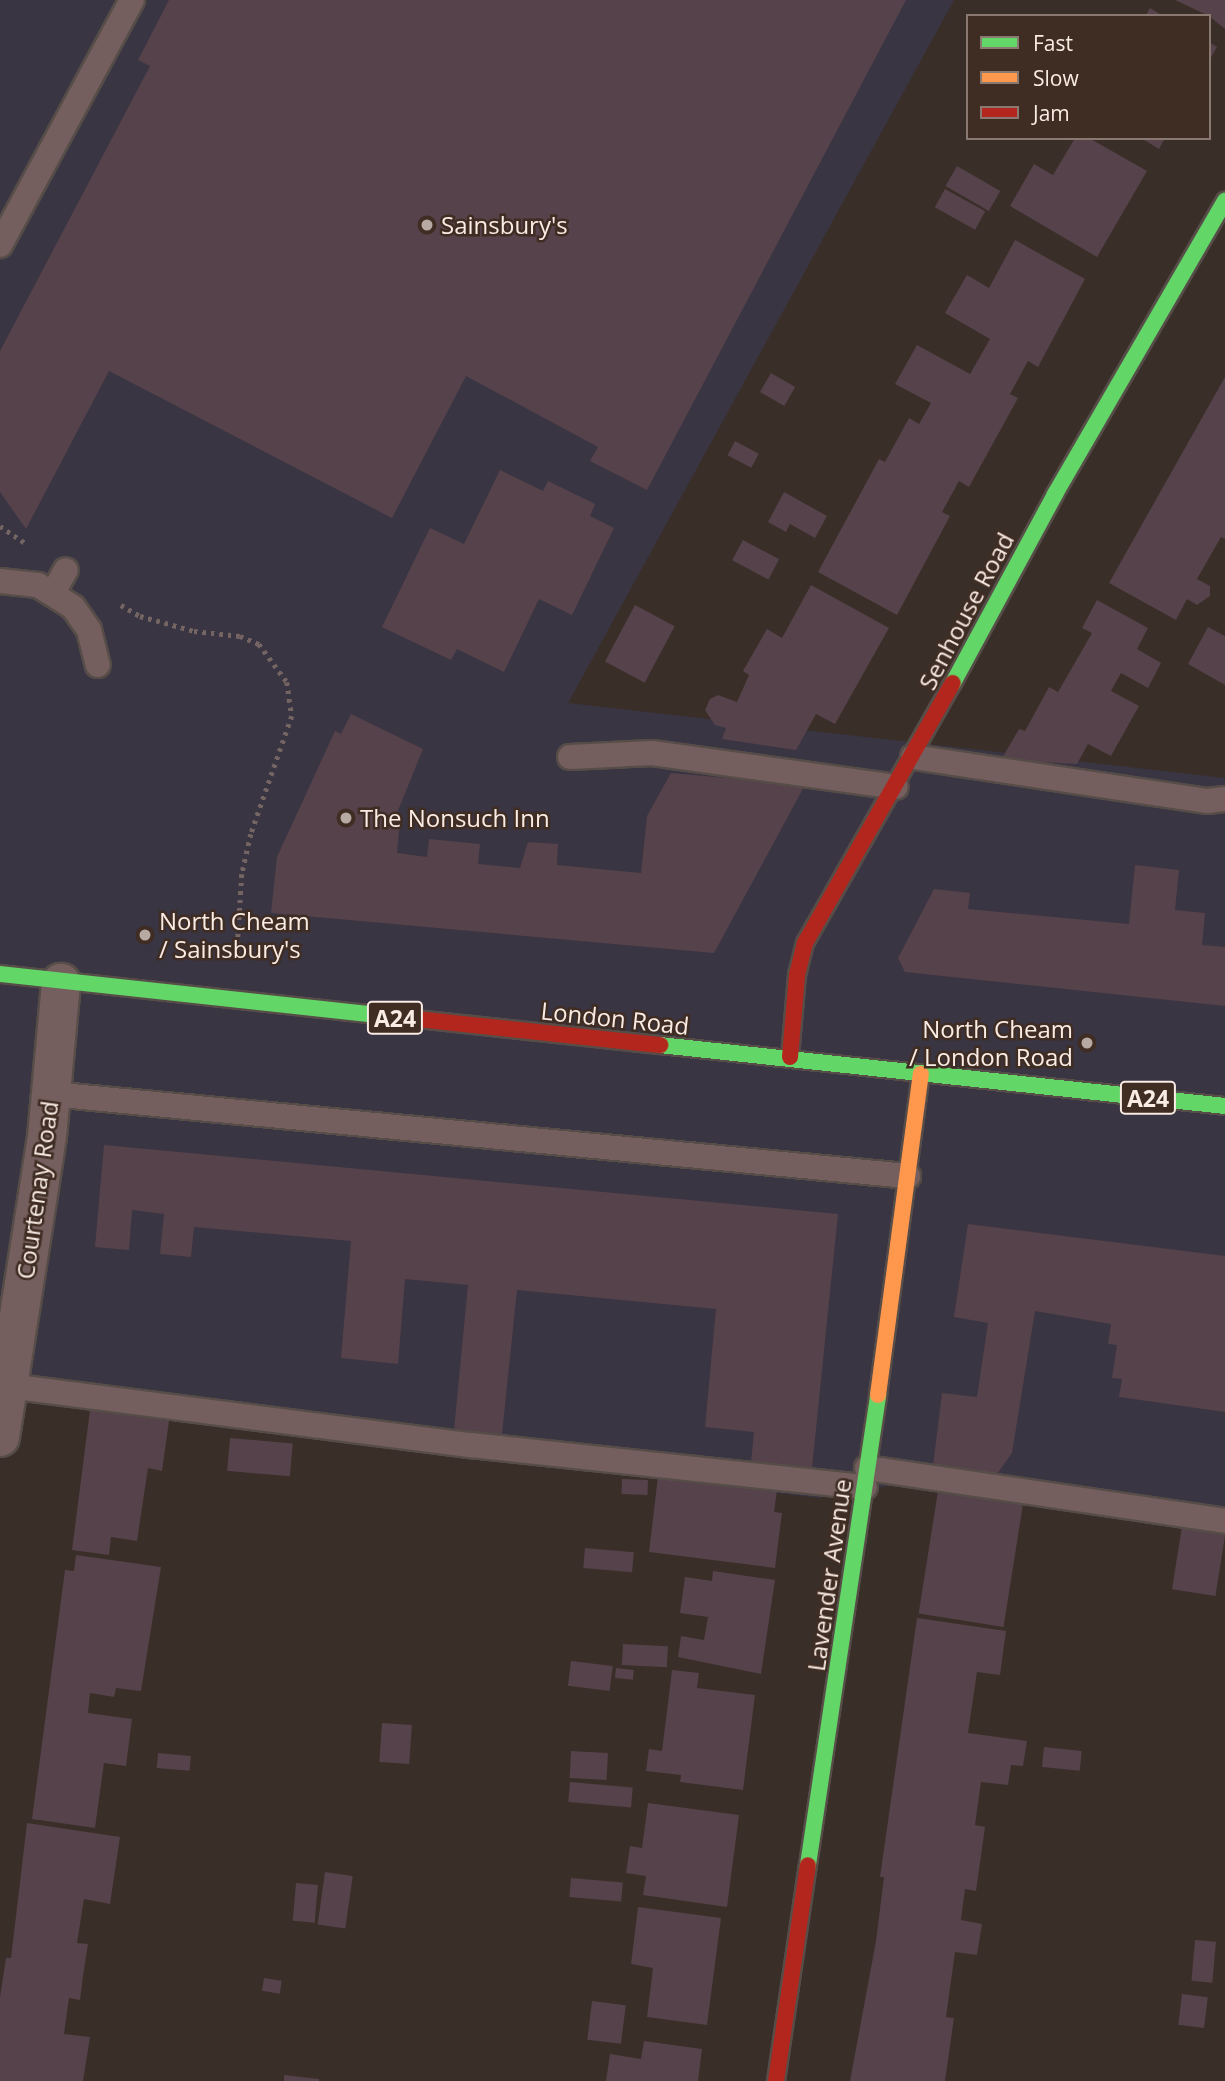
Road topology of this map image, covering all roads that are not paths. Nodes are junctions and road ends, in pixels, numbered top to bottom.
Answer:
1 (132, 0) edge
2 (1225, 201) edge
3 (8, 211) edge
4 (0, 245) edge
5 (66, 570) road end
6 (0, 581) edge
7 (53, 593) junction
8 (98, 665) dead end
9 (570, 757) dead end
10 (913, 757) junction
11 (896, 787) junction
12 (1225, 799) edge
13 (0, 975) edge
14 (61, 983) junction
15 (790, 1057) junction
16 (921, 1074) junction
17 (51, 1094) junction
18 (1225, 1106) edge
19 (908, 1175) junction
20 (8, 1386) junction
21 (0, 1437) edge
22 (866, 1477) junction
23 (1225, 1521) edge
24 (776, 2081) edge

1 - 3 lane
2 - 10 main road, Senhouse Road
3 - 4 lane
5 - 7 lane
6 - 7 lane
7 - 8 lane
9 - 11 lane
10 - 11 main road, Senhouse Road
10 - 12 lane
11 - 15 main road, Senhouse Road
13 - 14 main road, London Road / A24
14 - 15 main road, London Road / A24
14 - 17 street, Courtenay Road
15 - 16 main road, London Road / A24
16 - 18 main road, London Road / A24
16 - 19 main road, Lavender Avenue
17 - 19 lane
17 - 20 street, Courtenay Road
19 - 22 main road, Lavender Avenue
20 - 21 street, Courtenay Road
20 - 22 lane
22 - 23 lane
22 - 24 main road, Lavender Avenue

